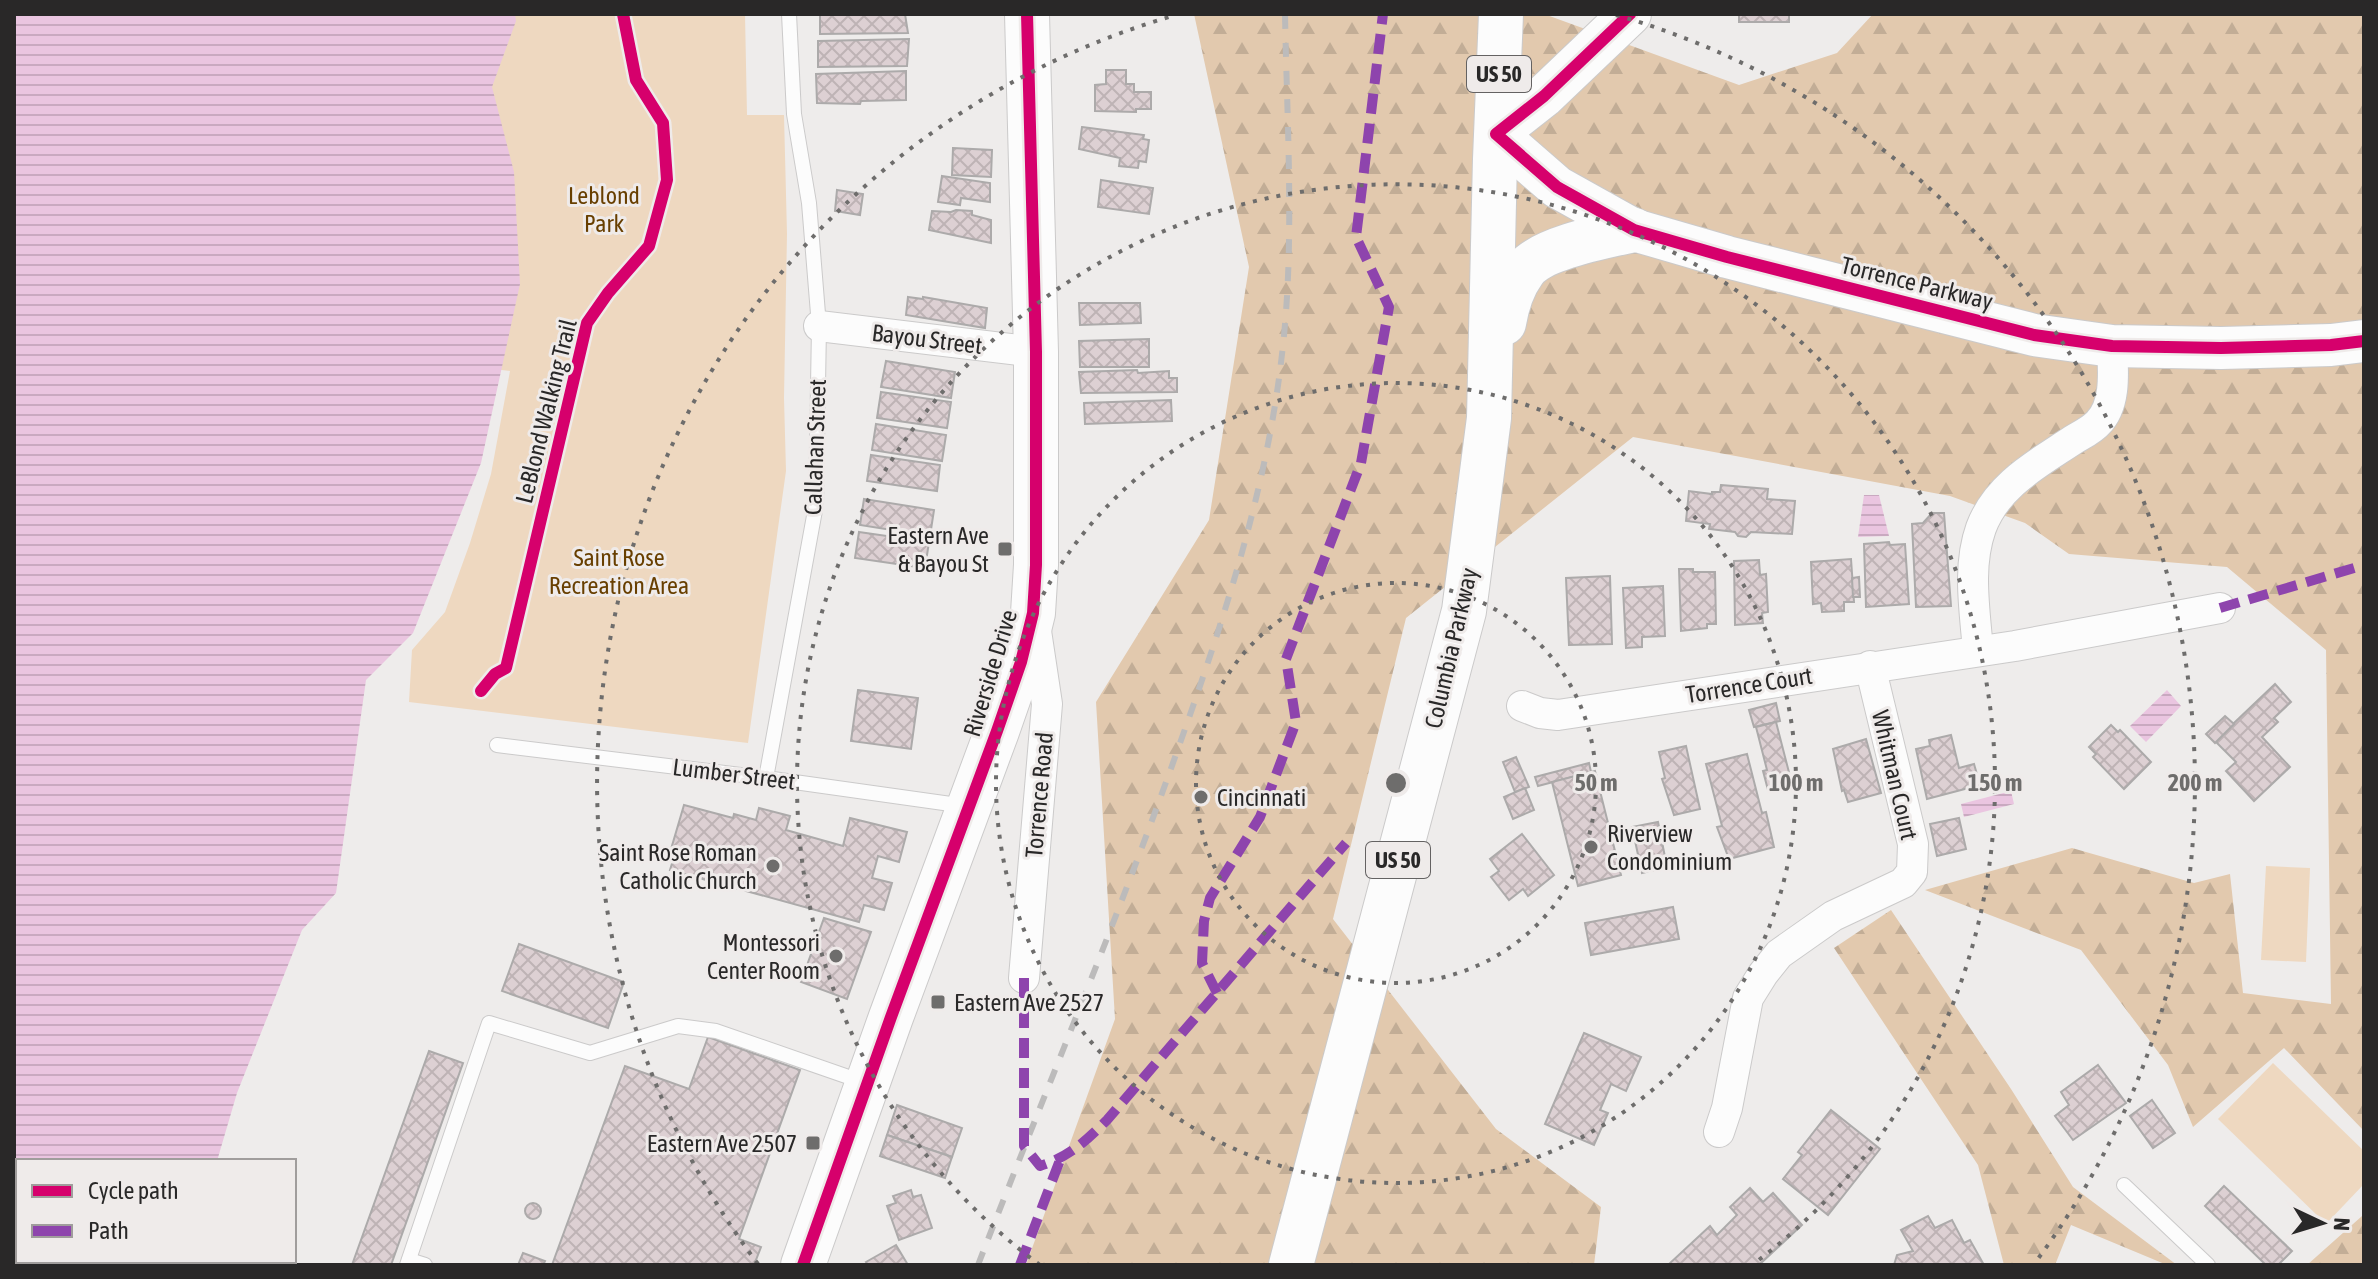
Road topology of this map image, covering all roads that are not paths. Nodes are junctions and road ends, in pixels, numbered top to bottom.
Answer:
1 (789, 14) edge
2 (1027, 14) edge
3 (1501, 14) edge
4 (1630, 14) edge
5 (1496, 134) junction
6 (1634, 230) junction
7 (819, 326) junction
8 (2364, 341) edge
9 (2112, 346) junction
10 (1036, 352) junction
11 (1491, 384) junction
12 (2220, 608) dead end
13 (1033, 613) junction
14 (1978, 651) junction
15 (1870, 666) junction
16 (1522, 706) dead end
17 (497, 745) dead end
18 (766, 778) junction
19 (970, 807) junction
20 (1024, 978) dead end
21 (867, 1083) junction
22 (1719, 1132) dead end
23 (2124, 1185) dead end
24 (408, 1262) edge
25 (425, 1265) edge
26 (803, 1265) edge
27 (1291, 1265) edge
28 (2208, 1265) edge

1 - 7 lane, Callahan Street
2 - 10 main road, Riverside Drive
3 - 5 main road, Columbia Parkway / US 50
4 - 5 street
5 - 6 street, Torrence Parkway
5 - 11 main road, Columbia Parkway / US 50
6 - 9 street, Torrence Parkway
6 - 11 main road
7 - 10 street, Bayou Street
7 - 18 lane, Callahan Street
8 - 9 street, Torrence Parkway
9 - 14 street
10 - 13 main road, Riverside Drive
11 - 27 main road, Columbia Parkway / US 50
12 - 14 street, Torrence Court
13 - 19 main road, Riverside Drive
13 - 20 street, Torrence Road
14 - 15 street, Torrence Court
15 - 16 street, Torrence Court
15 - 22 street, Whitman Court
17 - 18 lane, Lumber Street
18 - 19 lane, Lumber Street
19 - 21 main road, Riverside Drive
21 - 24 lane
21 - 26 main road, Riverside Drive
23 - 28 lane
24 - 25 lane

